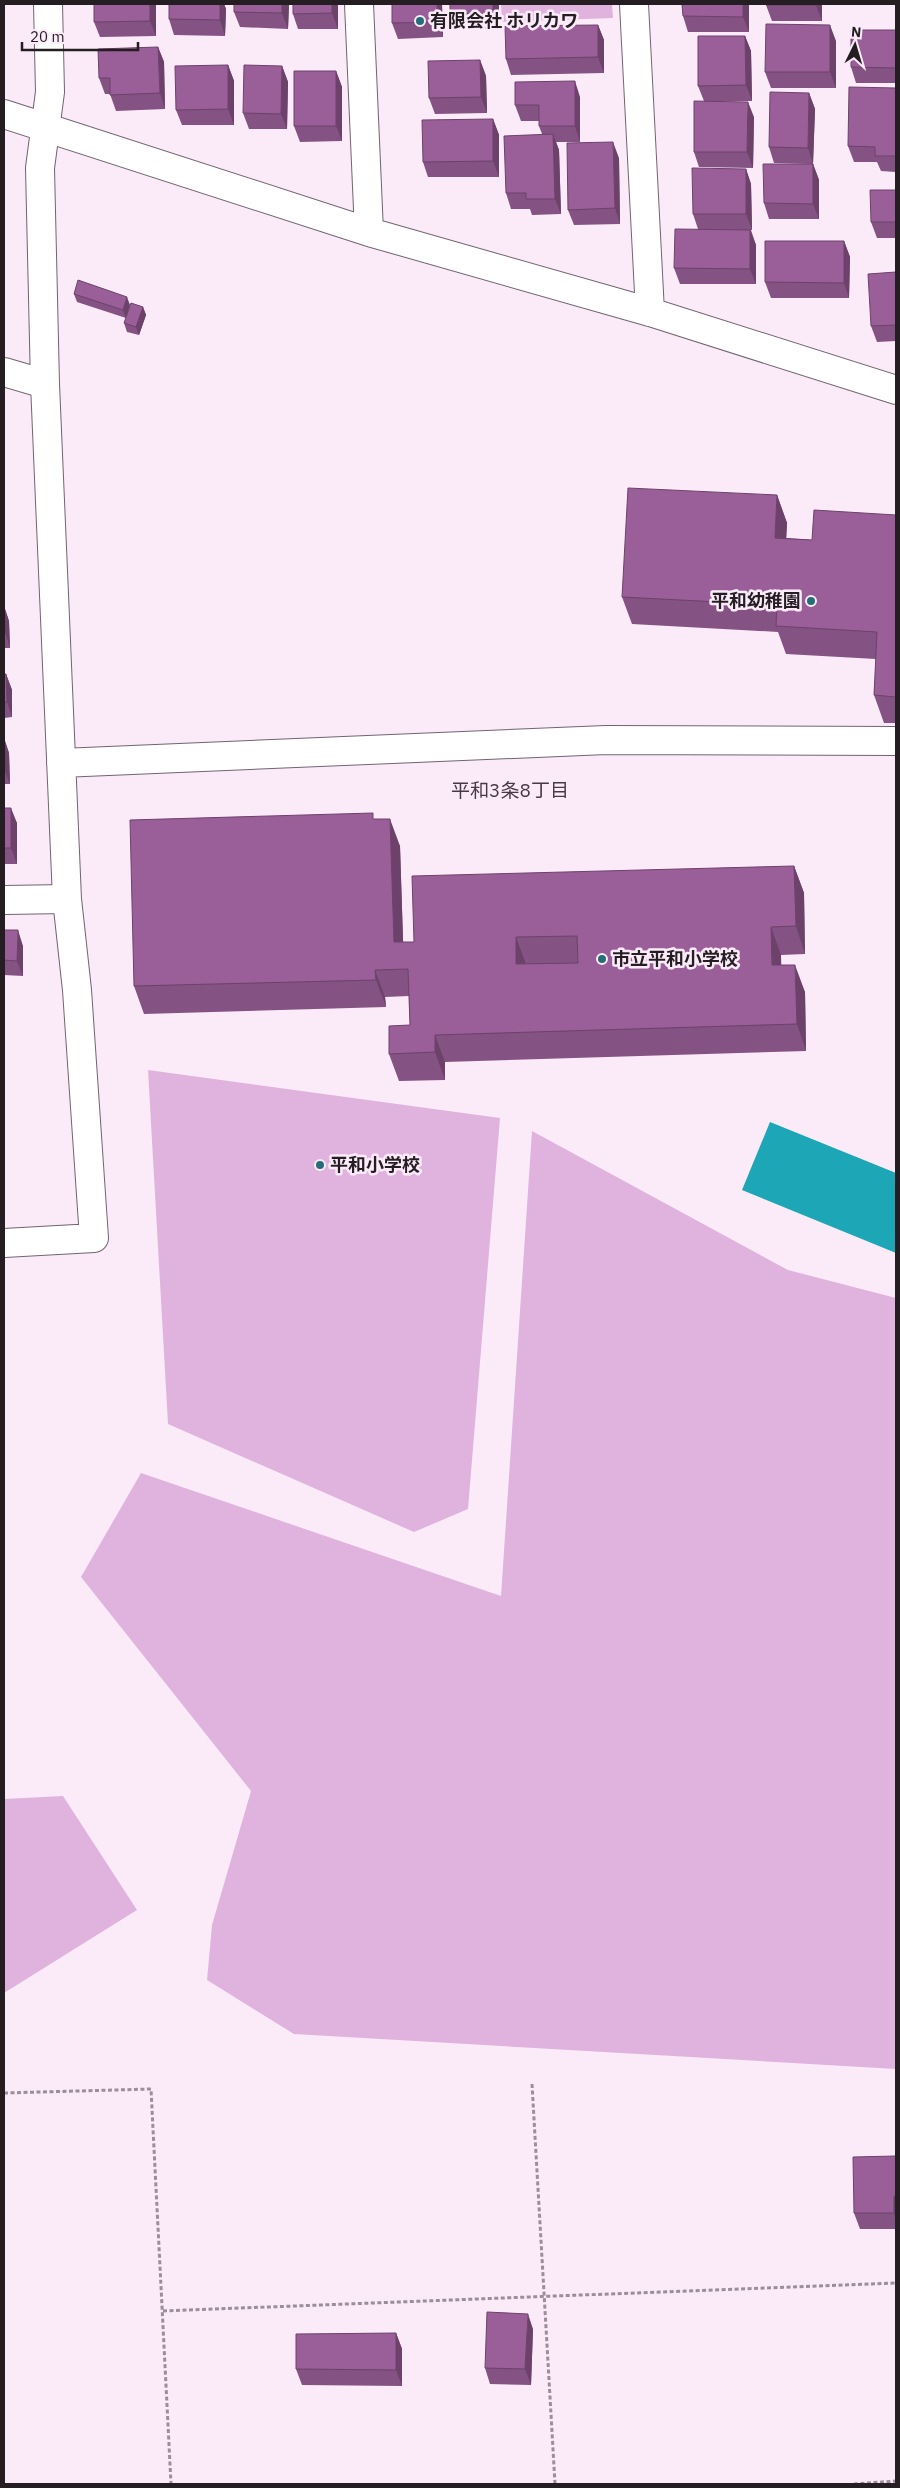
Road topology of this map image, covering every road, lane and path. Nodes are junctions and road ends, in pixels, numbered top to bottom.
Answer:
1 (48, 4) edge
2 (359, 4) edge
3 (634, 4) edge
4 (4, 114) edge
5 (45, 126) junction
6 (368, 232) junction
7 (650, 312) junction
8 (4, 372) edge
9 (45, 384) junction
10 (896, 390) edge
11 (896, 742) edge
12 (61, 763) junction
13 (67, 899) junction
14 (4, 900) edge
15 (4, 1243) edge
16 (532, 2084) dead end
17 (4, 2093) edge
18 (896, 2283) edge
19 (545, 2296) junction
20 (163, 2311) junction
21 (896, 2481) edge
22 (170, 2484) edge
23 (555, 2484) edge
24 (854, 2484) edge

1 - 5 street
2 - 6 street
3 - 7 street
4 - 5 street
5 - 6 street
5 - 9 street
6 - 7 street
7 - 10 street
8 - 9 street
9 - 12 street
11 - 12 street
12 - 13 street
13 - 14 street
13 - 15 street
16 - 19 path
17 - 20 path
18 - 19 path
19 - 20 path
19 - 23 path
20 - 22 path
21 - 24 path

